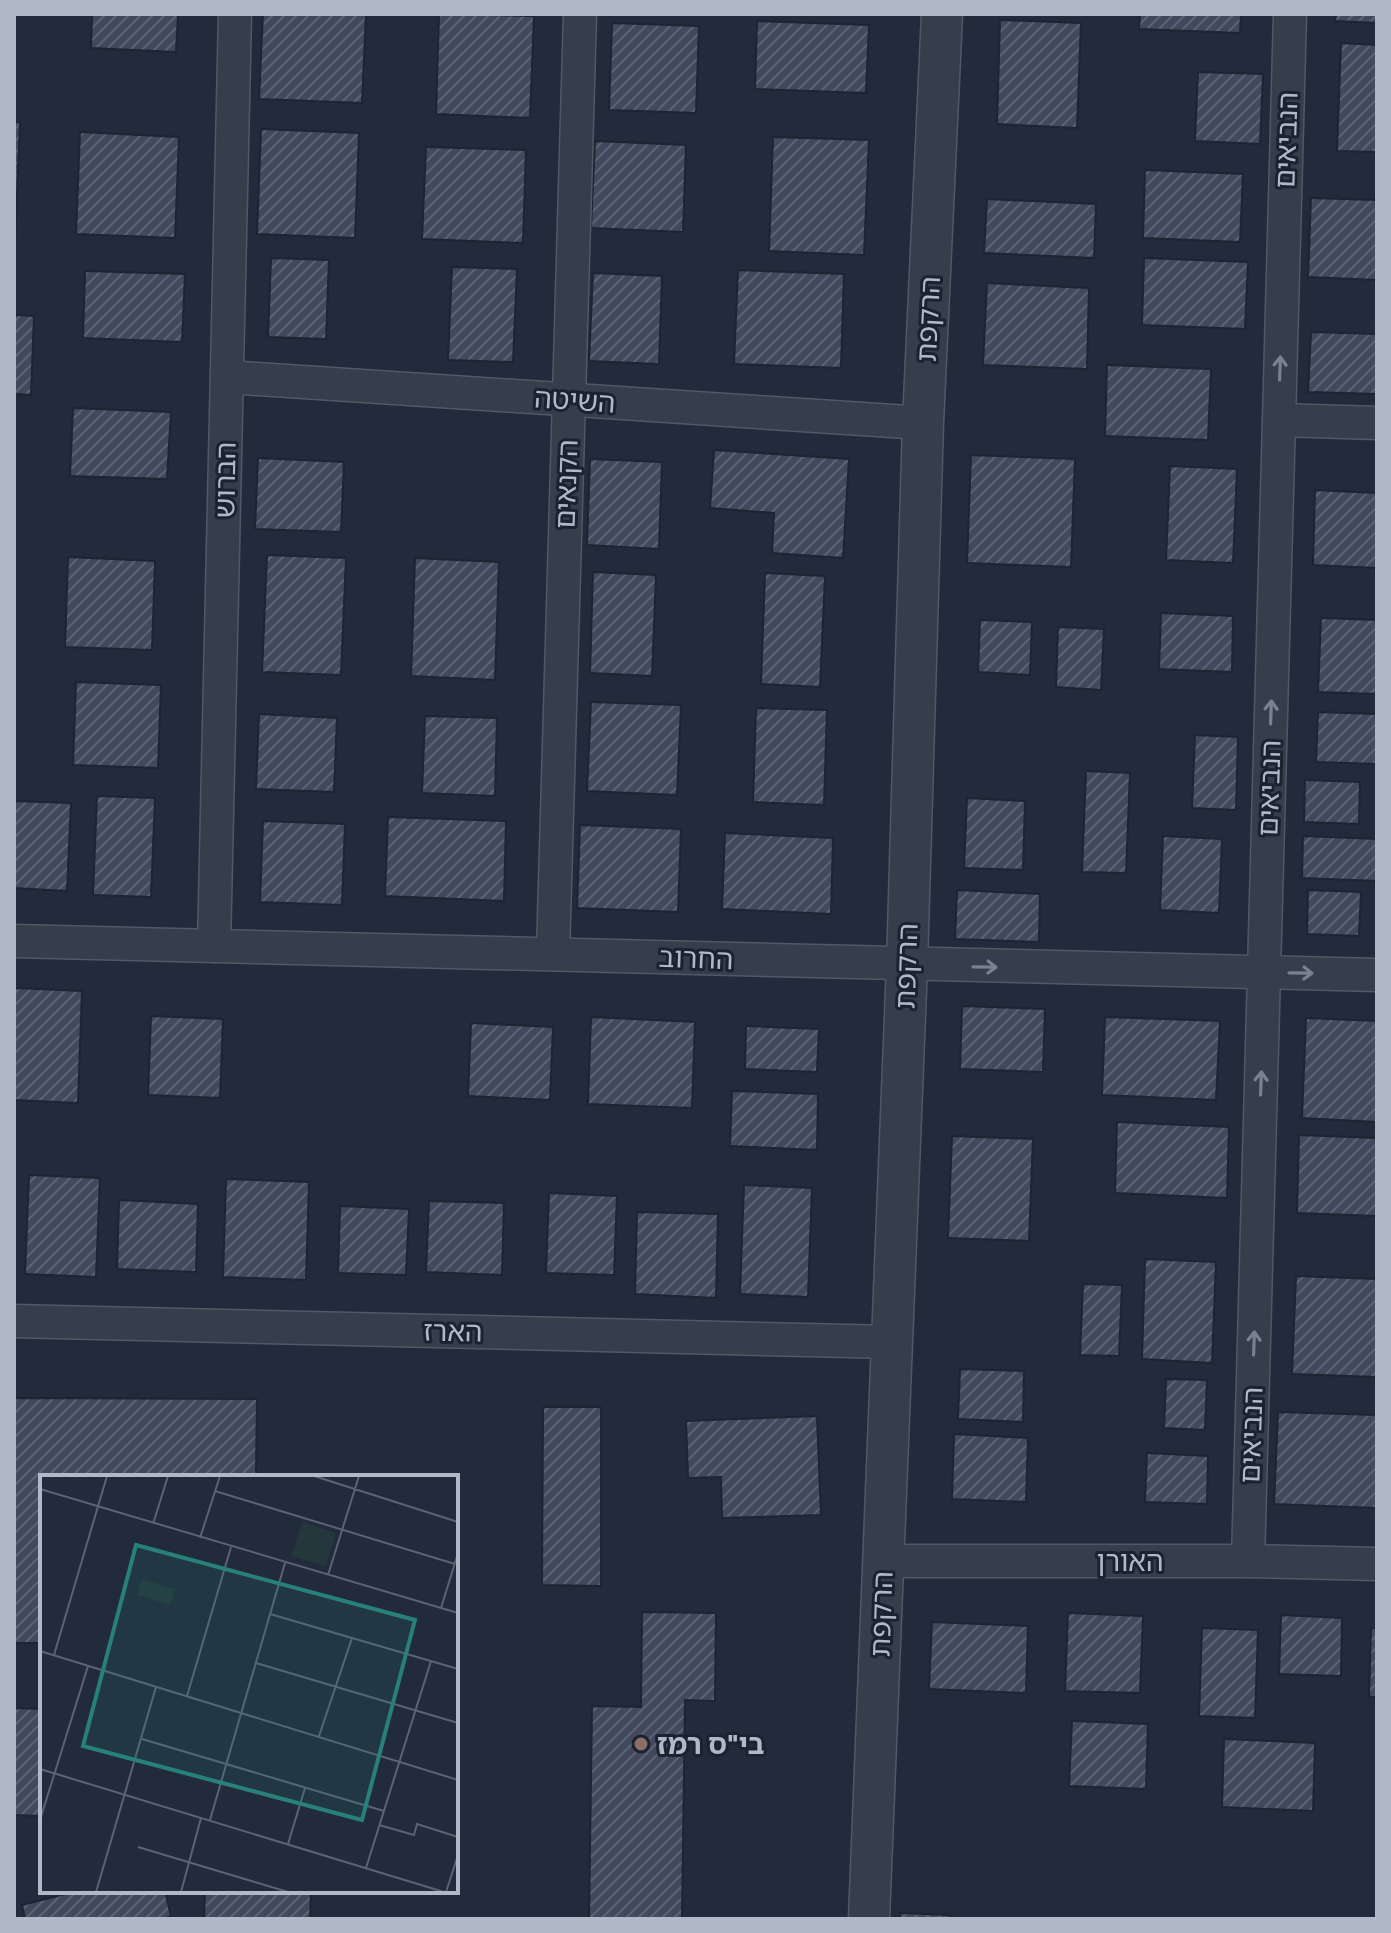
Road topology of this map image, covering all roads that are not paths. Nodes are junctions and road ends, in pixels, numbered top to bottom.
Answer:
1 (235, 14) edge
2 (580, 14) edge
3 (942, 14) edge
4 (1290, 14) edge
5 (227, 377) junction
6 (569, 400) junction
7 (1279, 420) junction
8 (923, 423) junction
9 (1377, 423) edge
10 (14, 941) edge
11 (214, 946) junction
12 (553, 953) junction
13 (907, 965) junction
14 (1264, 972) junction
15 (1377, 975) edge
16 (14, 1321) edge
17 (892, 1342) junction
18 (883, 1561) junction
19 (1248, 1561) junction
20 (1377, 1564) edge
21 (869, 1919) edge

1 - 5 street, הברוש
2 - 6 street, הקנאים
3 - 8 street, הרקפת
7 -> 4 street, הנביאים
5 - 6 street, השיטה
5 - 11 street, הברוש
6 - 8 street, השיטה
6 - 12 street, הקנאים
7 - 9 street
14 -> 7 street, הנביאים
8 - 13 street, הרקפת
10 - 11 street, החרוב
11 - 12 street, החרוב
12 - 13 street, החרוב
13 -> 14 street, החרוב
13 - 17 street, הרקפת
14 -> 15 street, החרוב
19 -> 14 street, הנביאים
16 - 17 street, הארז
17 - 18 street, הרקפת
18 - 19 street, האורן
18 - 21 street, הרקפת
19 - 20 street, האורן

